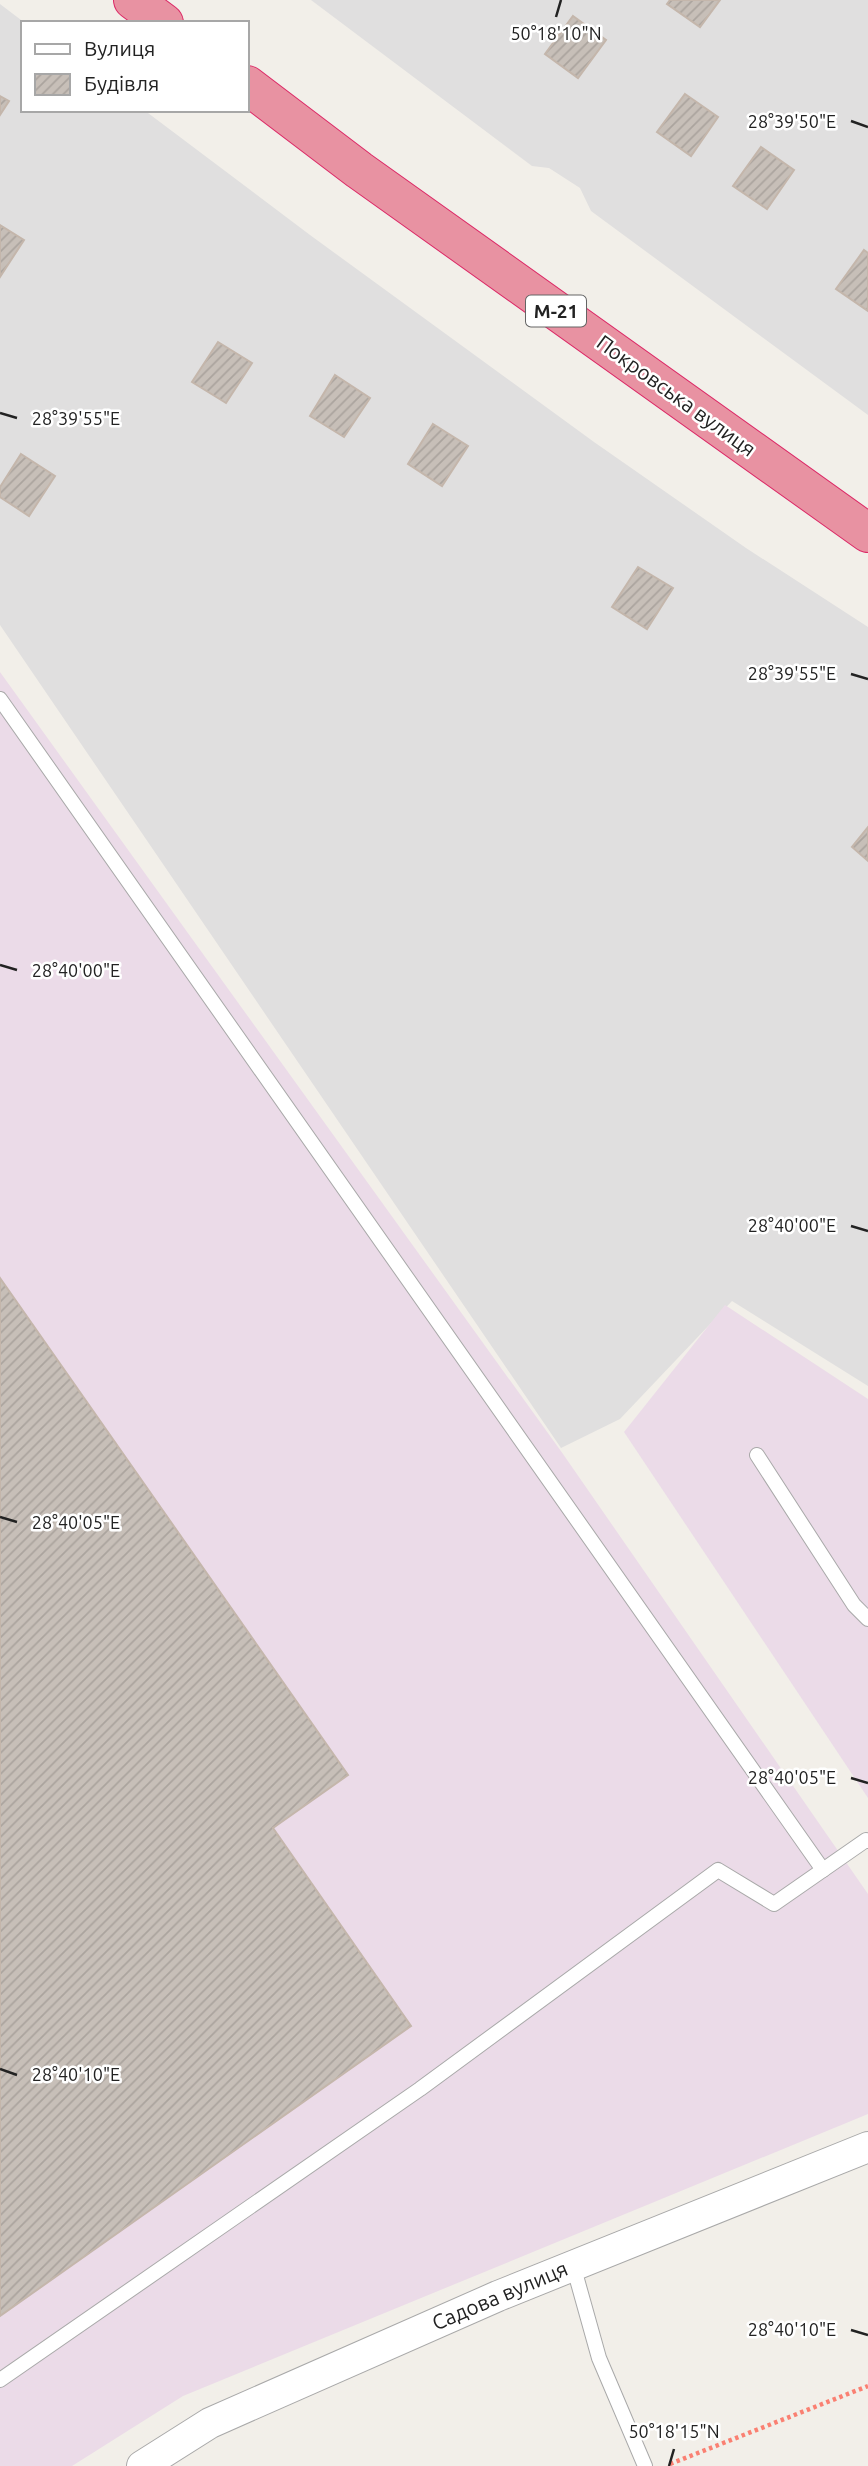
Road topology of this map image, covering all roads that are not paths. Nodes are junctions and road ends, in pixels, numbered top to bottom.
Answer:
1 (133, 0) edge
2 (161, 21) edge
3 (248, 86) edge
4 (868, 533) edge
5 (0, 699) edge
6 (757, 1455) dead end
7 (868, 1619) edge
8 (868, 1841) edge
9 (823, 1870) junction
10 (868, 2147) edge
11 (573, 2265) junction
12 (0, 2380) edge
13 (151, 2464) edge
14 (645, 2466) edge

1 - 2 highway
3 - 4 highway, Покровська вулиця / М-21
5 - 9 lane
6 - 7 lane
8 - 9 lane
9 - 12 lane
10 - 11 street, Садова вулиця
11 - 13 street, Садова вулиця
11 - 14 lane

